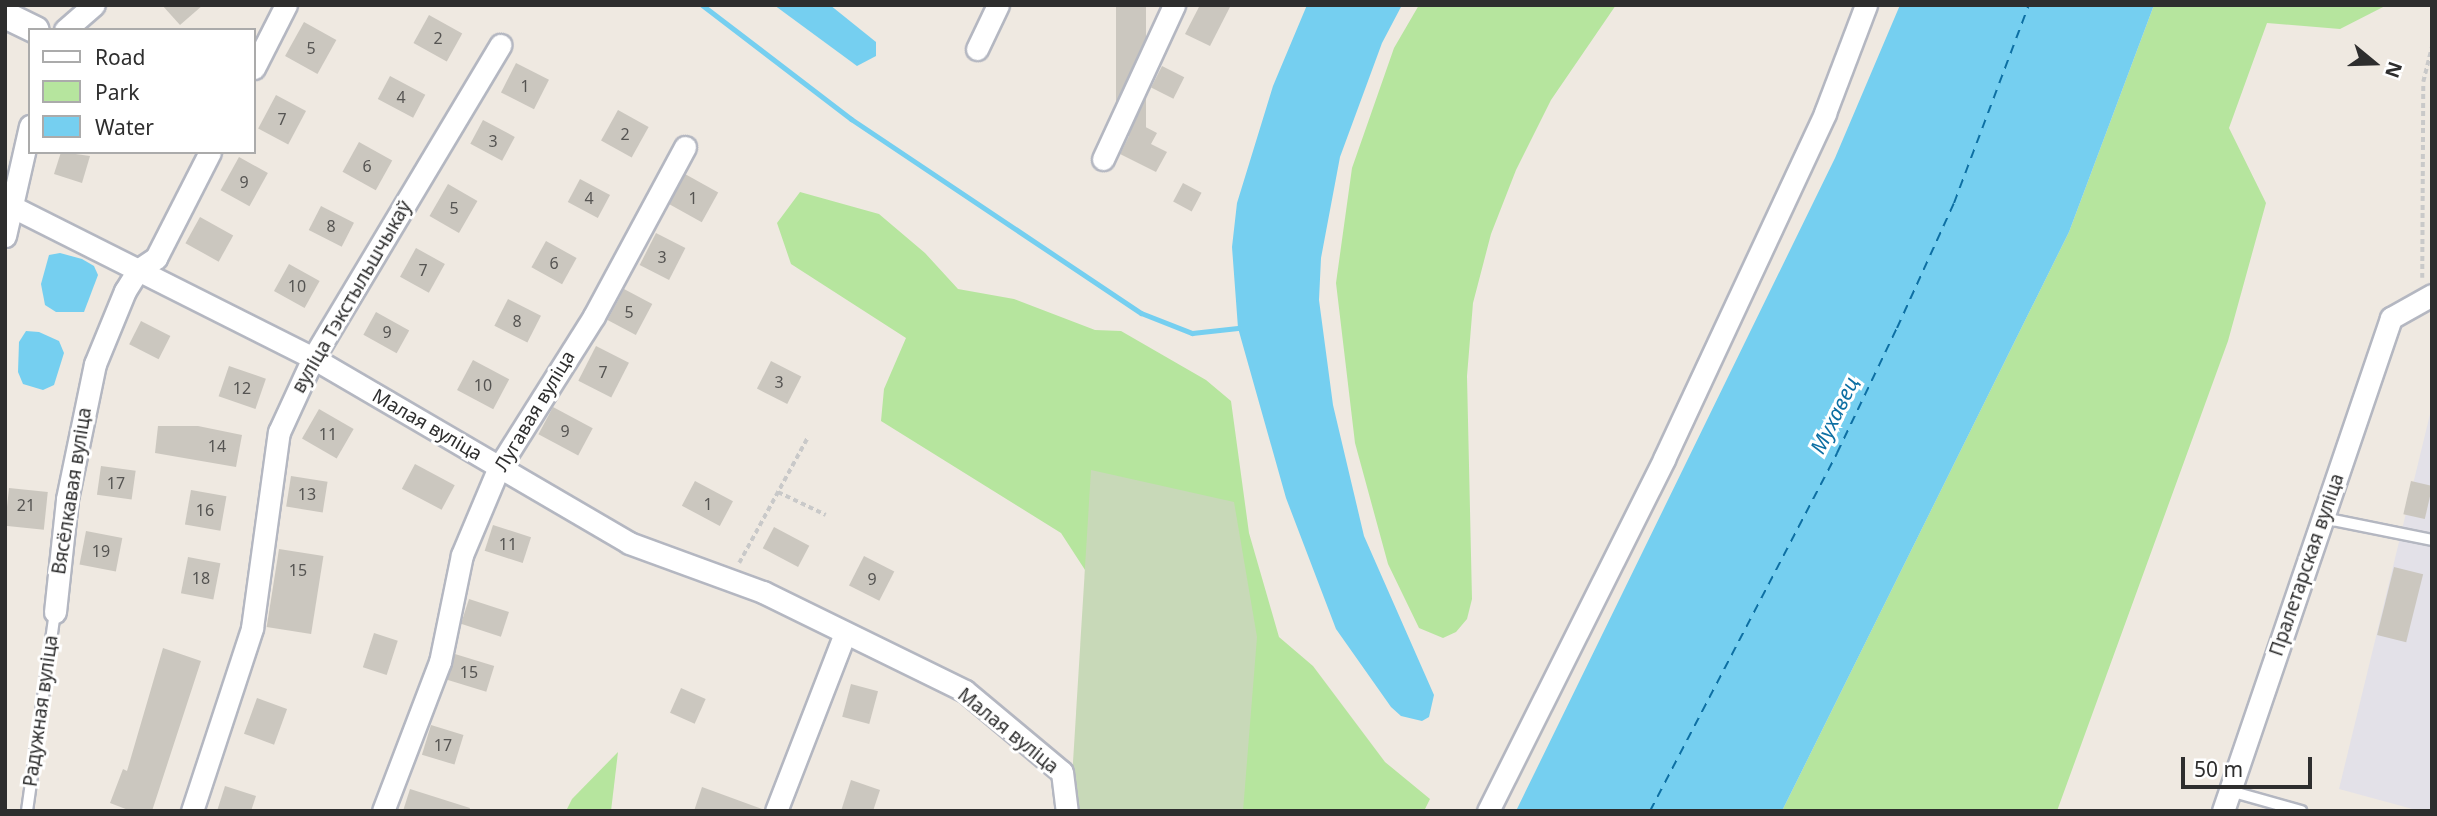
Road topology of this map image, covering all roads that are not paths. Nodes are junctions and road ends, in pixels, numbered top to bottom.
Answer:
1 (94, 5) edge
2 (286, 5) edge
3 (998, 5) edge
4 (1174, 5) edge
5 (1866, 5) edge
6 (5, 15) edge
7 (32, 28) edge
8 (67, 28) edge
9 (500, 45) dead end
10 (977, 49) dead end
11 (256, 64) edge
12 (28, 134) edge
13 (685, 147) dead end
14 (209, 154) edge
15 (1103, 159) dead end
16 (11, 206) junction
17 (5, 236) edge
18 (138, 270) junction
19 (2427, 298) edge
20 (313, 358) junction
21 (499, 467) junction
22 (2323, 518) junction
23 (2432, 540) edge
24 (54, 612) joint
25 (845, 634) junction
26 (2227, 801) edge
27 (27, 811) edge
28 (192, 811) edge
29 (383, 811) edge
30 (776, 811) edge
31 (1067, 811) edge
32 (1488, 811) edge
33 (2301, 811) edge

1 - 8 street
2 - 11 street
3 - 10 street
4 - 15 street
5 - 32 street
6 - 7 street
9 - 20 street, вуліца Тэкстыльшчыкаў
12 - 16 street
13 - 21 street, Лугавая вуліца
14 - 18 street, Вясёлкавая вуліца
16 - 17 street
16 - 18 street, Малая вуліца
18 - 20 street, Малая вуліца
18 - 24 street, Вясёлкавая вуліца
19 - 22 street, Пралетарская вуліца
20 - 21 street, Малая вуліца
20 - 28 street, вуліца Тэкстыльшчыкаў
21 - 25 street, Малая вуліца
21 - 29 street, Лугавая вуліца
22 - 23 lane
22 - 26 street, Пралетарская вуліца
24 - 27 lane, Радужная вуліца
25 - 30 street
25 - 31 street, Малая вуліца
26 - 33 lane

